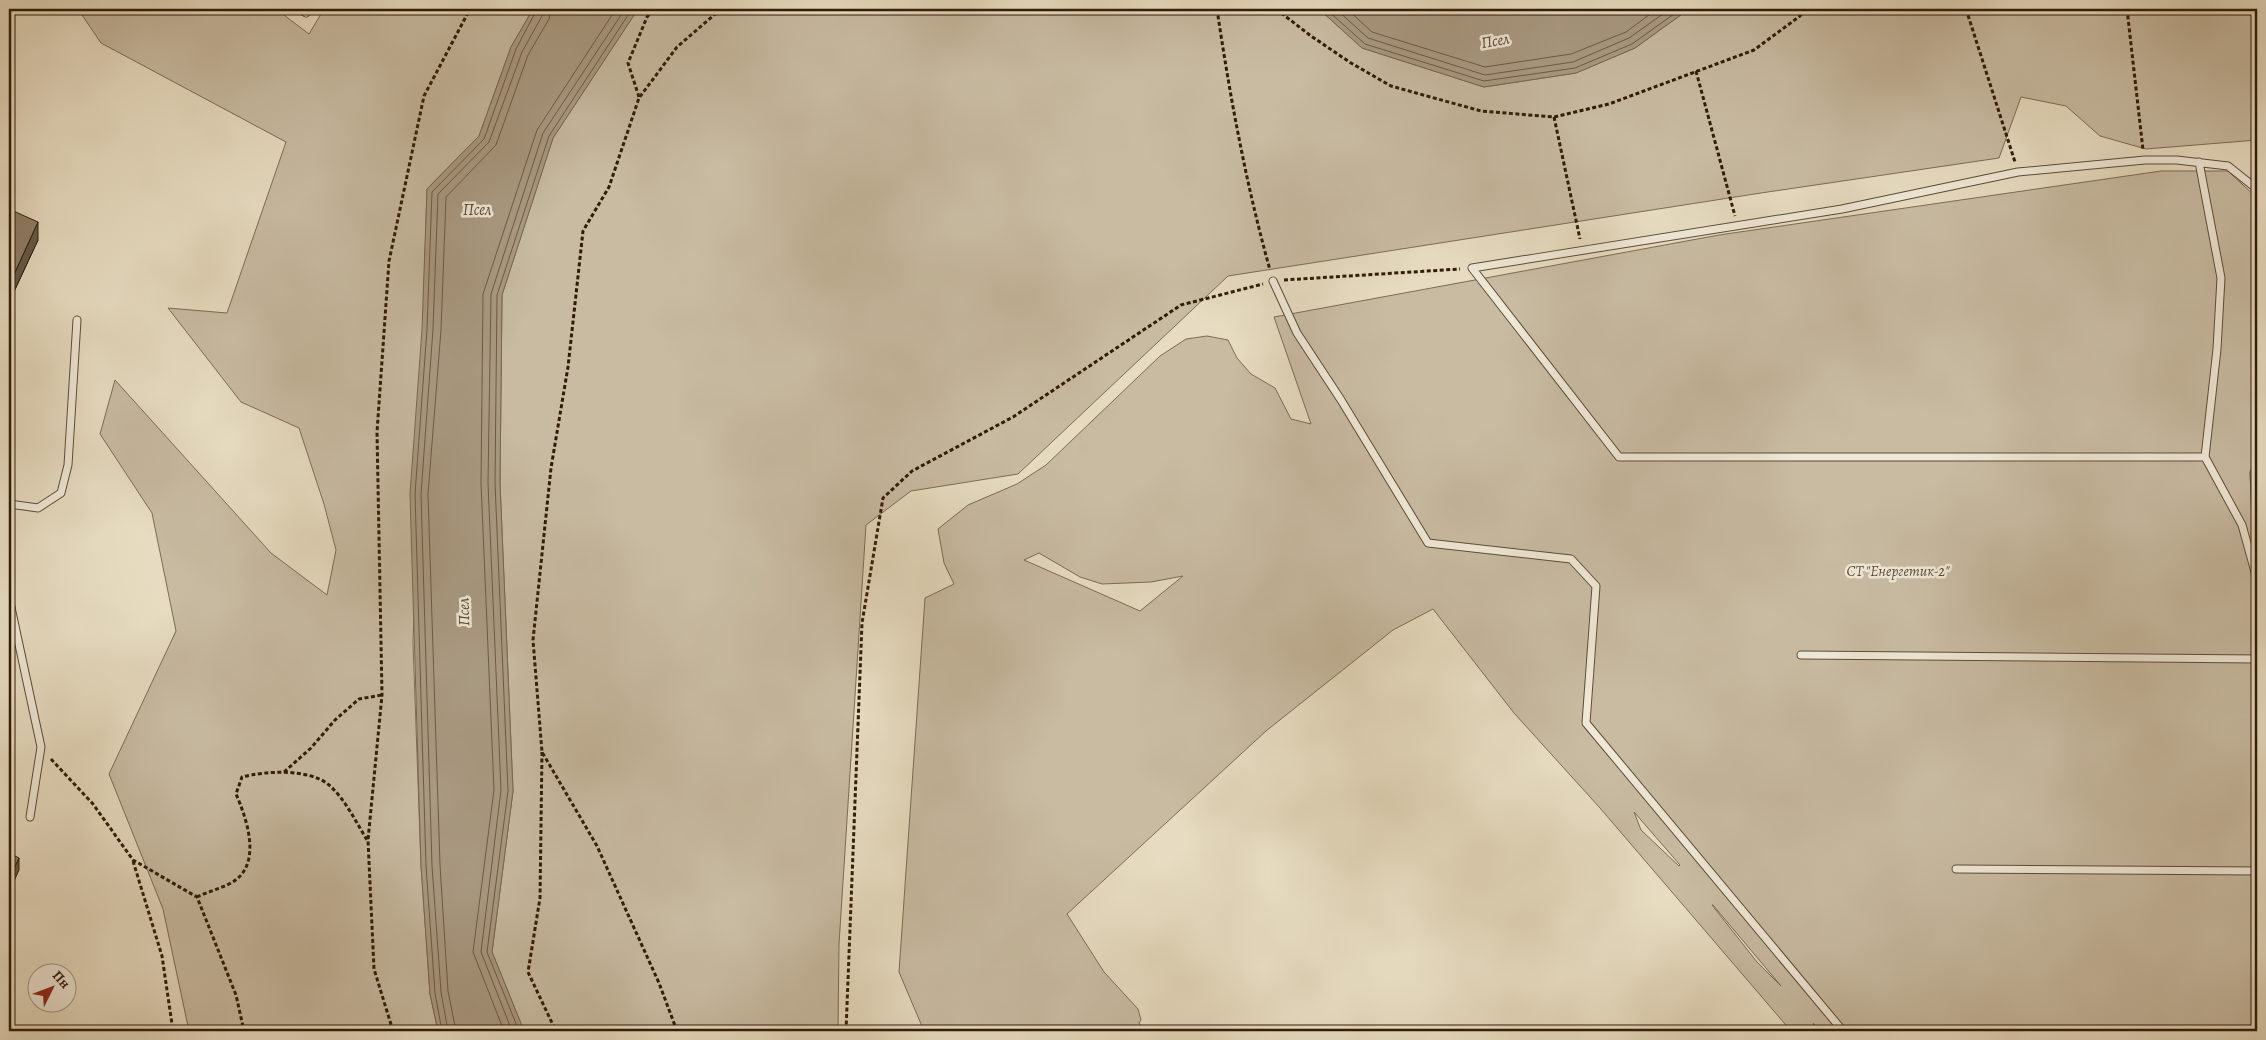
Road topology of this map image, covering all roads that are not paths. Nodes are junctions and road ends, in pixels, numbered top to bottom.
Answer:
1 (300, 9) edge
2 (308, 9) edge
3 (2199, 162) junction
4 (2257, 188) edge
5 (1273, 281) road end
6 (77, 320) dead end
7 (2205, 457) junction
8 (9, 504) edge
9 (2257, 578) edge
10 (9, 598) edge
11 (1801, 655) dead end
12 (2257, 659) edge
13 (30, 817) dead end
14 (1956, 869) dead end
15 (2257, 871) edge
16 (1843, 1031) edge

1 - 2 lane
3 - 4 lane
3 - 7 lane
3 - 7 lane
5 - 16 lane
6 - 8 lane
7 - 9 lane
10 - 13 lane
11 - 12 lane
14 - 15 lane

